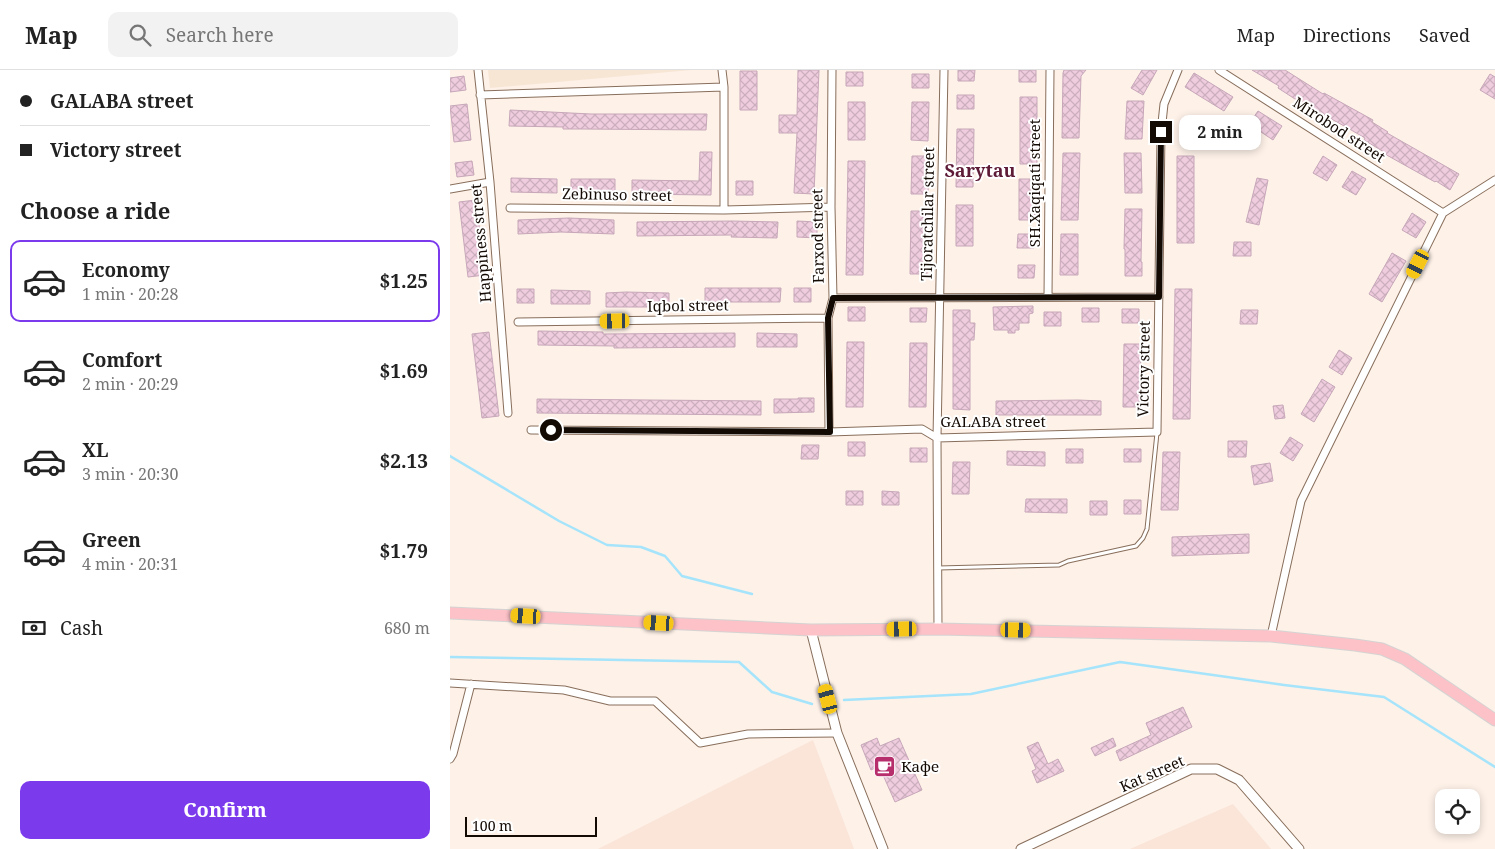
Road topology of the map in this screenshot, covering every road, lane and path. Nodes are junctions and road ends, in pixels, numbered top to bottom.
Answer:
1 (478, 70) edge
2 (722, 70) edge
3 (832, 70) edge
4 (944, 70) edge
5 (1050, 70) edge
6 (1178, 70) edge
7 (1219, 70) edge
8 (724, 87) junction
9 (480, 95) junction
10 (1495, 180) edge
11 (490, 182) junction
12 (450, 189) edge
13 (831, 207) junction
14 (510, 208) dead end
15 (724, 210) junction
16 (1443, 214) junction
17 (1048, 297) junction
18 (1159, 297) junction
19 (833, 298) junction
20 (940, 298) junction
21 (828, 318) junction
22 (518, 322) dead end
23 (508, 413) dead end
24 (531, 430) dead end
25 (830, 432) junction
26 (1157, 432) junction
27 (937, 438) junction
28 (938, 568) junction
29 (450, 613) edge
30 (938, 628) junction
31 (811, 630) junction
32 (1271, 636) junction
33 (450, 683) edge
34 (471, 684) junction
35 (1495, 720) edge
36 (837, 733) junction
37 (450, 760) edge
38 (883, 849) edge
39 (1022, 849) edge
40 (1299, 849) edge

1 - 9 street, Happiness street
2 - 8 street
3 - 13 street, Farxod street
4 - 20 street, Tijoratchilar street
5 - 17 street, SH.Xaqiqati street
6 - 18 street, Victory street
7 - 16 street, Mirobod street
8 - 9 street
8 - 15 street
9 - 11 street, Happiness street
10 - 16 street
11 - 12 street
11 - 23 street, Happiness street
13 - 15 street, Zebinuso street
13 - 19 street, Farxod street
14 - 15 street, Zebinuso street
16 - 32 street
17 - 18 street
17 - 20 street
18 - 26 street, Victory street
19 - 20 street
19 - 21 street, Farxod street
20 - 27 street, Tijoratchilar street
21 - 22 street, Iqbol street
21 - 25 street, Farxod street
24 - 25 street, GALABA street
25 - 27 street, GALABA street
26 - 27 street, GALABA street
26 - 28 lane
27 - 28 street, Tijoratchilar street
28 - 30 street, Tijoratchilar street
29 - 31 highway
30 - 31 highway
30 - 32 highway
31 - 36 street
32 - 35 highway
33 - 34 street
34 - 36 street
34 - 37 street
36 - 38 street
39 - 40 street, Kat street

